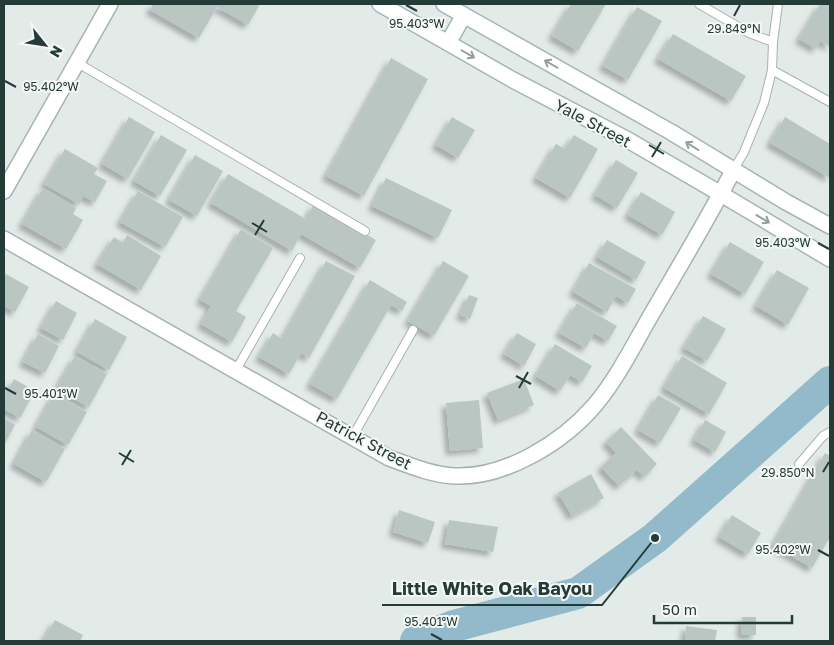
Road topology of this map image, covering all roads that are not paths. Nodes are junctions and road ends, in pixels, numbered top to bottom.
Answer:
1 (110, 4) edge
2 (380, 4) edge
3 (444, 4) edge
4 (699, 4) edge
5 (778, 4) edge
6 (464, 15) junction
7 (773, 42) junction
8 (448, 43) junction
9 (76, 62) junction
10 (772, 70) junction
11 (830, 102) edge
12 (734, 171) junction
13 (4, 191) edge
14 (722, 194) junction
15 (830, 226) edge
16 (365, 231) dead end
17 (4, 238) edge
18 (300, 258) dead end
19 (830, 259) edge
20 (413, 330) dead end
21 (236, 370) junction
22 (830, 432) edge
23 (353, 436) junction
24 (800, 464) dead end

1 - 9 street
2 - 8 street, Yale Street
3 - 6 street, Yale Street
4 - 7 lane
5 - 7 lane
6 - 8 street
12 -> 6 street, Yale Street
7 - 10 lane
8 -> 14 street, Yale Street
9 - 13 street
9 - 16 lane
10 - 11 lane
10 - 12 lane
12 - 14 street, Patrick Street
12 - 15 street, Yale Street
14 -> 19 street, Yale Street
14 - 23 street, Patrick Street
17 - 21 street, Patrick Street
18 - 21 lane
20 - 23 lane
21 - 23 street, Patrick Street
22 - 24 lane

